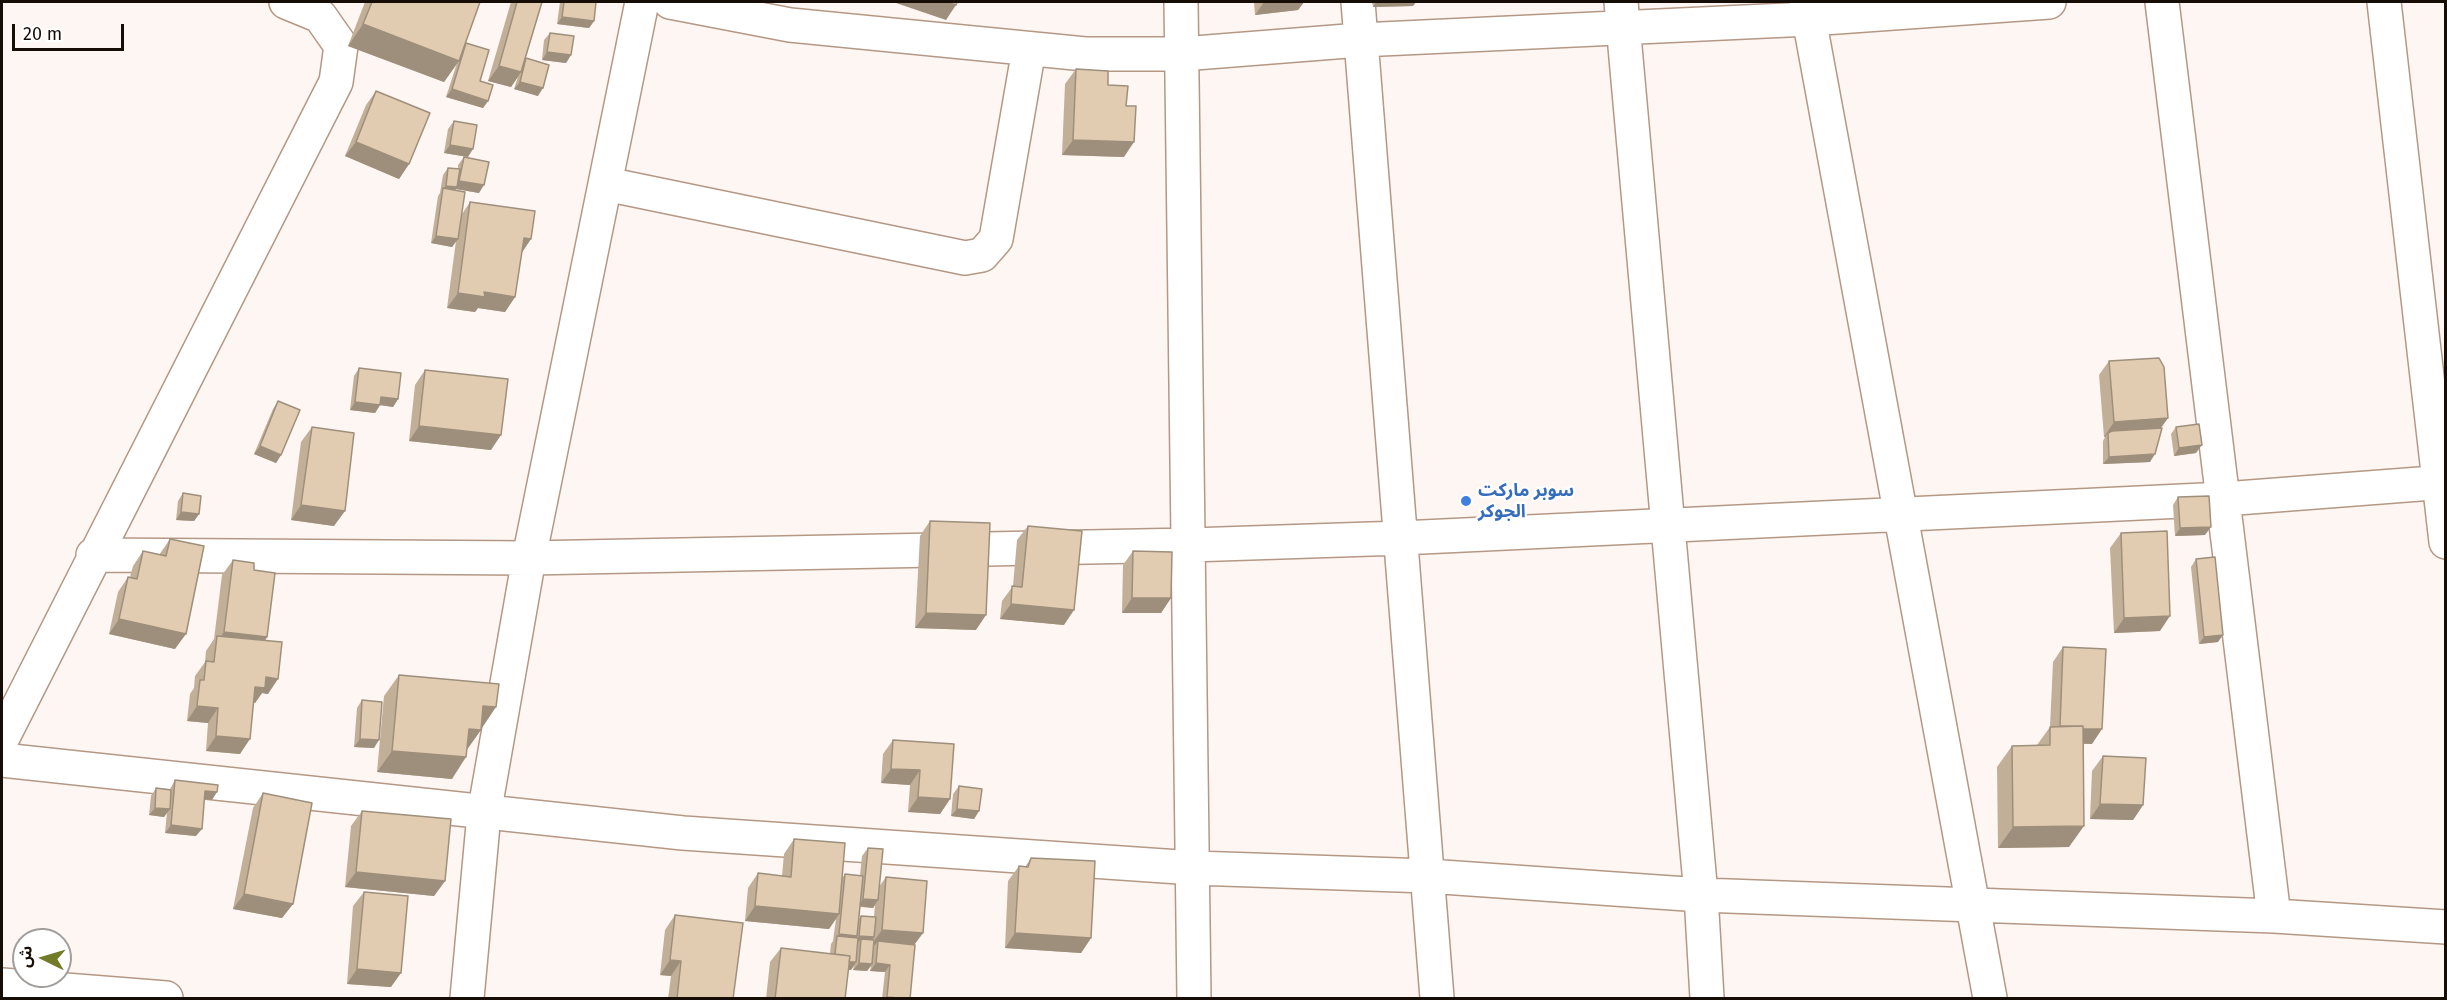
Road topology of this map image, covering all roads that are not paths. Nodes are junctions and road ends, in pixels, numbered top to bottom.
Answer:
1 (286, 2) edge
2 (642, 2) edge
3 (670, 2) edge
4 (1181, 2) edge
5 (1358, 2) edge
6 (2049, 2) edge
7 (2162, 2) edge
8 (2384, 2) edge
9 (1808, 10) edge
10 (793, 13) edge
11 (1622, 15) edge
12 (1360, 39) junction
13 (1029, 49) junction
14 (1182, 54) junction
15 (606, 184) junction
16 (2432, 304) edge
17 (2443, 482) edge
18 (2224, 499) junction
19 (1900, 514) junction
20 (1666, 524) junction
21 (1401, 538) junction
22 (2445, 542) edge
23 (1190, 545) junction
24 (93, 555) junction
25 (529, 558) junction
26 (2, 739) edge
27 (2, 760) edge
28 (484, 813) junction
29 (1194, 868) junction
30 (1428, 876) junction
31 (1701, 895) junction
32 (1973, 904) junction
33 (2274, 916) junction
34 (2445, 927) edge
35 (2, 985) edge
36 (166, 999) edge
37 (467, 999) edge
38 (1194, 999) edge
39 (1437, 999) edge
40 (1707, 999) edge
41 (1990, 999) edge

1 - 24 street
2 - 15 street
3 - 10 street
4 - 14 street
5 - 12 street
6 - 9 street
7 - 18 street
8 - 16 street
9 - 11 street
9 - 19 street
10 - 13 street
11 - 12 street
11 - 20 street
12 - 14 street
12 - 21 street
13 - 14 street
13 - 15 street
14 - 23 street
15 - 25 street
16 - 17 street
17 - 18 street
17 - 22 street
18 - 19 street
18 - 33 street
19 - 20 street
19 - 32 street
20 - 21 street
20 - 31 street
21 - 23 street
21 - 30 street
23 - 25 street
23 - 29 street
24 - 25 street
24 - 26 street
25 - 28 street
27 - 28 street
28 - 29 street
28 - 37 street
29 - 30 street
29 - 38 street
30 - 31 street
30 - 39 street
31 - 32 street
31 - 40 street
32 - 33 street
32 - 41 street
33 - 34 street
35 - 36 street

